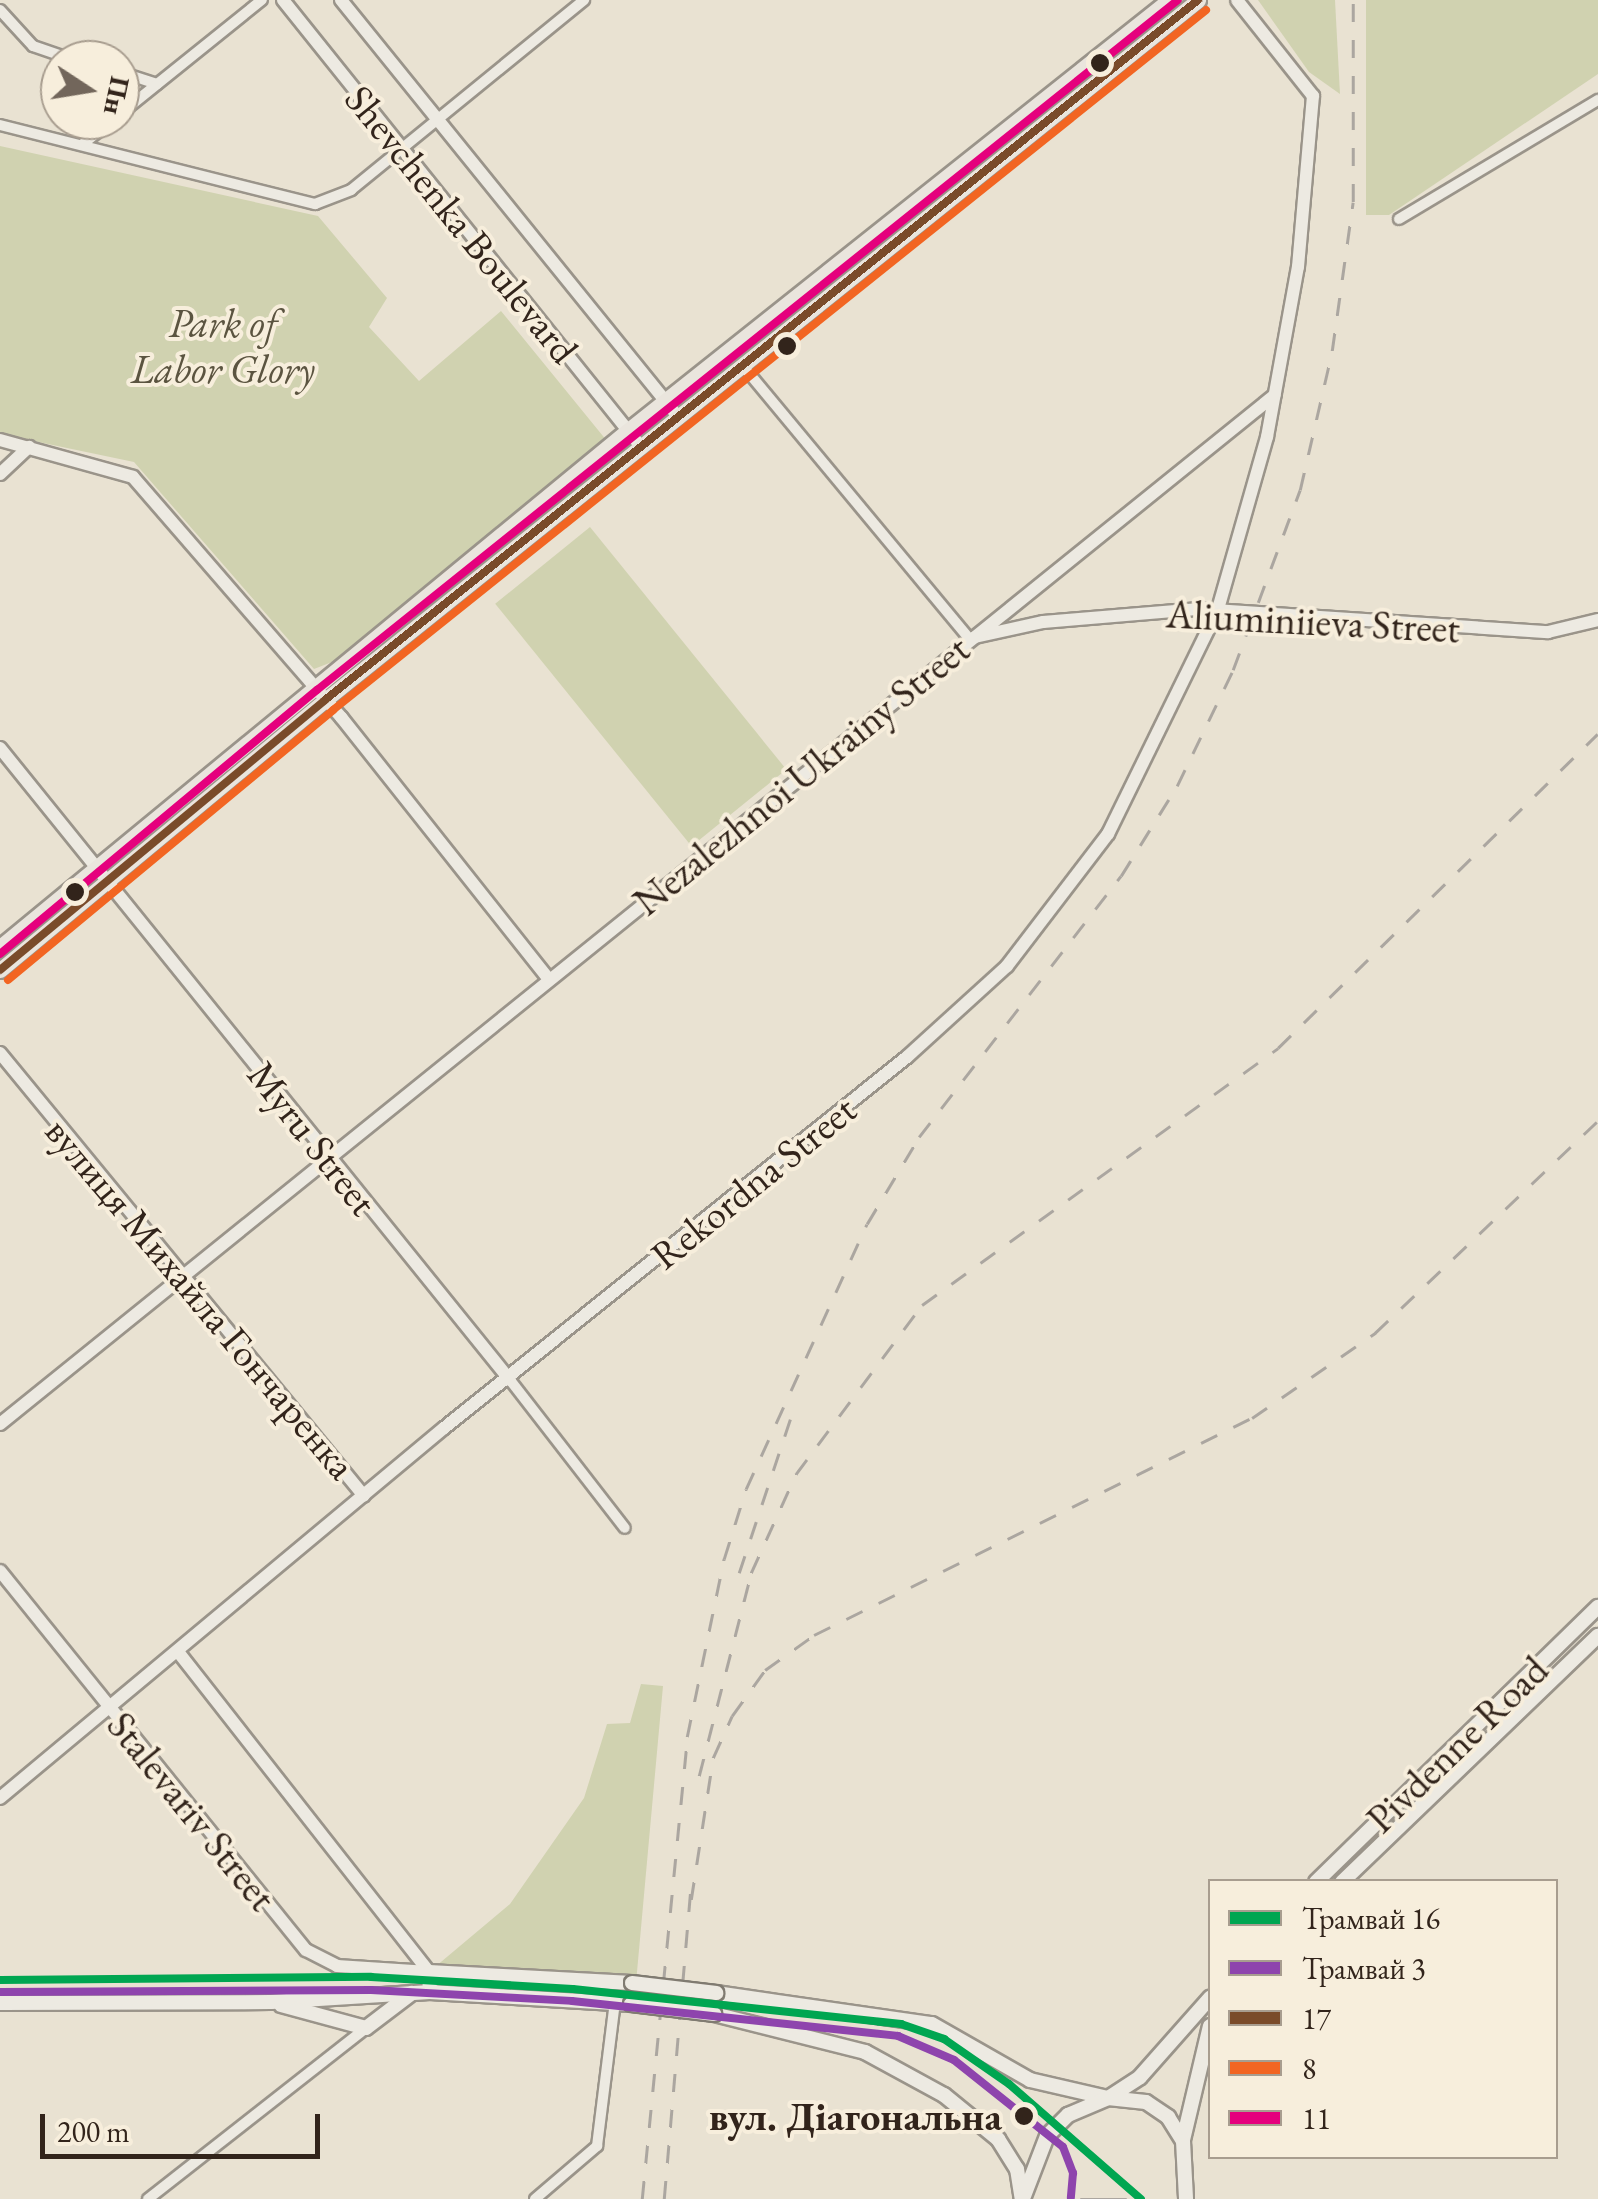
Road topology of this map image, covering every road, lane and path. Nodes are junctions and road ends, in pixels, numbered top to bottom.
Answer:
1 (262, 0) edge
2 (283, 0) edge
3 (341, 0) edge
4 (584, 0) edge
5 (1168, 0) edge
6 (1198, 0) edge
7 (1238, 0) edge
8 (0, 10) edge
9 (40, 48) edge
10 (140, 78) edge
11 (157, 84) junction
12 (140, 98) edge
13 (1598, 100) edge
14 (438, 121) junction
15 (0, 125) edge
16 (88, 140) edge
17 (84, 143) junction
18 (402, 149) junction
19 (1399, 219) dead end
20 (744, 366) junction
21 (1275, 395) junction
22 (666, 402) junction
23 (679, 418) junction
24 (627, 431) junction
25 (0, 440) edge
26 (29, 447) junction
27 (642, 448) junction
28 (0, 474) edge
29 (1218, 609) junction
30 (1598, 620) edge
31 (970, 638) junction
32 (320, 694) junction
33 (0, 748) edge
34 (96, 867) junction
35 (108, 882) junction
36 (0, 946) edge
37 (0, 970) edge
38 (549, 979) junction
39 (0, 1054) edge
40 (329, 1157) junction
41 (181, 1276) junction
42 (510, 1380) junction
43 (0, 1424) edge
44 (364, 1496) junction
45 (624, 1528) dead end
46 (0, 1571) edge
47 (1598, 1608) edge
48 (1598, 1636) edge
49 (179, 1653) junction
50 (108, 1708) junction
51 (1491, 1709) junction
52 (1504, 1725) junction
53 (0, 1798) edge
54 (1319, 1879) edge
55 (1345, 1879) edge
56 (429, 1972) junction
57 (430, 1992) junction
58 (412, 1993) junction
59 (1208, 2000) edge
60 (271, 2002) junction
61 (614, 2002) junction
62 (0, 2003) edge
63 (366, 2028) junction
64 (1208, 2035) edge
65 (1108, 2098) junction
66 (1183, 2141) junction
67 (148, 2199) edge
68 (535, 2199) edge
69 (1023, 2199) edge
70 (1186, 2199) edge

1 - 11 street
2 - 18 street, Shevchenka Boulevard
3 - 14 street, Shevchenka Boulevard
4 - 14 street
5 - 22 main road
6 - 20 main road
7 - 21 street
8 - 9 street
10 - 11 street
11 - 12 street
13 - 19 street
14 - 18 street
14 - 22 street, Shevchenka Boulevard
15 - 17 street
16 - 17 street
17 - 18 street
18 - 24 street, Shevchenka Boulevard
20 - 23 main road
20 - 31 street
21 - 29 street, Rekordna Street
21 - 31 street, Nezalezhnoi Ukrainy Street
22 - 23 street, Shevchenka Boulevard
22 - 24 main road
23 - 27 main road
24 - 27 street, Shevchenka Boulevard
24 - 32 main road
25 - 26 street
26 - 28 street
26 - 32 street
27 - 32 main road
29 - 30 street, Aliuminiieva Street
29 - 31 street, Aliuminiieva Street
29 - 42 street, Rekordna Street
31 - 38 street, Nezalezhnoi Ukrainy Street
32 - 34 main road
32 - 35 main road
32 - 38 street
33 - 34 street, Myru Street
34 - 35 street, Myru Street
34 - 36 main road
35 - 37 main road
35 - 40 street, Myru Street
38 - 40 street, Nezalezhnoi Ukrainy Street
39 - 41 street, вулиця Михайла Гончаренка
40 - 41 street, Nezalezhnoi Ukrainy Street
40 - 42 street, Myru Street
41 - 43 street, Nezalezhnoi Ukrainy Street
41 - 44 street, вулиця Михайла Гончаренка
42 - 44 street, Rekordna Street
42 - 45 street, Myru Street
44 - 49 street, Rekordna Street
46 - 50 street, Stalevariv Street
47 - 51 main road, Pivdenne Road
48 - 52 main road, Pivdenne Road
49 - 50 street, Rekordna Street
49 - 56 street
50 - 53 street, Rekordna Street
50 - 56 street, Stalevariv Street
51 - 52 main road
51 - 54 main road, Pivdenne Road
52 - 55 main road, Pivdenne Road
56 - 57 main road
56 - 65 main road, bridge
57 - 58 main road
57 - 61 main road
58 - 60 main road
58 - 63 main road
59 - 65 main road
60 - 62 main road
60 - 63 main road
61 - 68 street
61 - 69 main road, bridge
63 - 67 street
64 - 66 main road
65 - 66 main road
65 - 69 main road
66 - 70 main road

